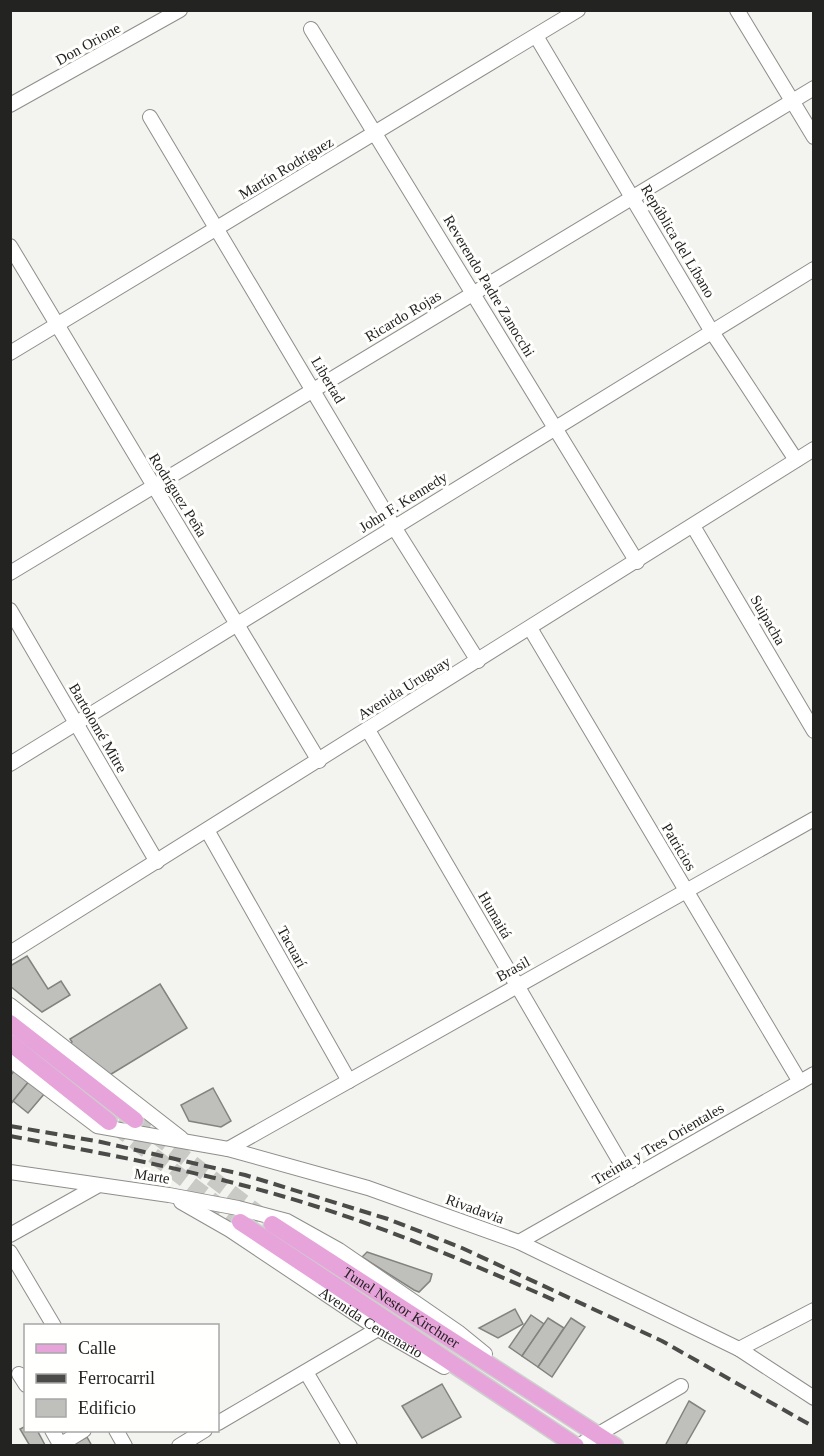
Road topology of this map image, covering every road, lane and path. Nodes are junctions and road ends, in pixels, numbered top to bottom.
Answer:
1 (180, 10) edge
2 (578, 10) edge
3 (737, 10) edge
4 (311, 29) dead end
5 (536, 36) junction
6 (813, 88) edge
7 (791, 101) junction
8 (10, 105) edge
9 (150, 117) dead end
10 (377, 132) junction
11 (813, 137) edge
12 (632, 198) junction
13 (216, 229) junction
14 (10, 246) edge
15 (813, 269) edge
16 (474, 293) junction
17 (56, 326) junction
18 (712, 332) junction
19 (10, 353) edge
20 (315, 390) junction
21 (555, 429) junction
22 (813, 448) edge
23 (796, 460) junction
24 (153, 486) junction
25 (693, 526) junction
26 (394, 527) junction
27 (636, 562) junction
28 (10, 573) edge
29 (10, 610) edge
30 (238, 624) junction
31 (530, 628) junction
32 (478, 661) junction
33 (76, 723) junction
34 (368, 730) junction
35 (813, 731) edge
36 (319, 760) junction
37 (10, 764) edge
38 (813, 819) edge
39 (207, 830) junction
40 (157, 862) junction
41 (686, 890) junction
42 (10, 953) edge
43 (517, 986) junction
44 (10, 1005) edge
45 (10, 1023) edge
46 (10, 1043) edge
47 (10, 1059) edge
48 (813, 1074) edge
49 (349, 1081) junction
50 (800, 1082) junction
51 (135, 1120) tunnel mouth
52 (103, 1124) junction
53 (183, 1139) junction
54 (228, 1149) junction
55 (10, 1172) edge
56 (630, 1179) junction
57 (99, 1185) junction
58 (169, 1195) junction
59 (236, 1220) junction
60 (280, 1222) joint
61 (10, 1235) edge
62 (519, 1242) junction
63 (10, 1252) edge
64 (813, 1310) edge
65 (53, 1324) edge
66 (378, 1329) junction
67 (739, 1349) junction
68 (306, 1372) junction
69 (681, 1386) dead end
70 (813, 1398) edge
71 (512, 1404) junction
72 (219, 1422) edge
73 (53, 1432) edge
74 (82, 1432) edge
75 (117, 1432) edge
76 (203, 1432) edge
77 (598, 1435) junction
78 (61, 1445) edge
79 (125, 1446) edge
80 (179, 1446) edge
81 (350, 1446) edge
82 (577, 1446) edge
83 (615, 1446) edge

1 - 8 street, Don Orione
2 - 5 street, Martín Rodríguez
3 - 7 street
4 - 10 street, Reverendo Padre Zanocchi
5 - 10 street, Martín Rodríguez
5 - 12 street, República del Líbano
6 - 7 street, Ricardo Rojas
7 - 11 street
7 - 12 street, Ricardo Rojas
9 - 13 street, Libertad
10 - 13 street, Martín Rodríguez
10 - 16 street, Reverendo Padre Zanocchi
12 - 16 street, Ricardo Rojas
12 - 18 street, República del Líbano
13 - 17 street, Martín Rodríguez
13 - 20 street, Libertad
14 - 17 street, Rodríguez Peña
15 - 18 street, John F. Kennedy
16 - 20 street, Ricardo Rojas
16 - 21 street, Reverendo Padre Zanocchi
17 - 19 street, Martín Rodríguez
17 - 24 street, Rodríguez Peña
18 - 21 street, John F. Kennedy
18 - 23 street, República del Líbano
20 - 24 street, Ricardo Rojas
20 - 26 street, Libertad
21 - 26 street, John F. Kennedy
21 - 27 street, Reverendo Padre Zanocchi
22 - 23 street, Avenida Uruguay
23 - 25 street, Avenida Uruguay
24 - 28 street, Ricardo Rojas
24 - 30 street, Rodríguez Peña
25 - 27 street, Avenida Uruguay
25 - 35 street, Suipacha
26 - 30 street, John F. Kennedy
26 - 32 street, Libertad
27 - 31 street, Avenida Uruguay
29 - 33 street, Bartolomé Mitre
30 - 33 street, John F. Kennedy
30 - 36 street, Rodríguez Peña
31 - 32 street, Avenida Uruguay
31 - 41 street, Patricios
32 - 34 street, Avenida Uruguay
33 - 37 street, John F. Kennedy
33 - 40 street, Bartolomé Mitre
34 - 36 street, Avenida Uruguay
34 - 43 street, Humaitá
36 - 39 street, Avenida Uruguay
38 - 41 street, Brasil
39 - 40 street, Avenida Uruguay
39 - 49 street, Tacuarí
40 - 42 street, Avenida Uruguay
41 - 43 street, Brasil
41 - 50 street, Patricios
43 - 49 street, Brasil
43 - 56 street, Humaitá
44 - 53 street
45 - 51 main road
46 - 52 main road
47 - 52 street
48 - 50 street, Treinta y Tres Orientales
49 - 54 street, Brasil
50 - 56 street, Treinta y Tres Orientales
52 - 53 street, Rivadavia
53 - 54 street, Rivadavia
54 - 62 street, Rivadavia
55 - 57 street, Marte
56 - 62 street, Treinta y Tres Orientales
57 - 58 street, Marte
57 - 61 street
58 - 59 street, Avenida Centenario
58 - 59 street, Marte
59 - 60 street, Marte
59 - 66 street, Avenida Centenario
59 - 71 main road, Tunel Nestor Kirchner
60 - 77 main road, Tunel Nestor Kirchner
62 - 67 street, Rivadavia
63 - 65 street
64 - 67 street
66 - 68 street
66 - 71 street, Avenida Centenario
67 - 70 street, Rivadavia
68 - 72 street
68 - 81 street
69 - 77 street
71 - 82 main road, Avenida Centenario
73 - 78 street
74 - 78 street
75 - 79 street
76 - 80 street
77 - 82 street
77 - 83 main road

